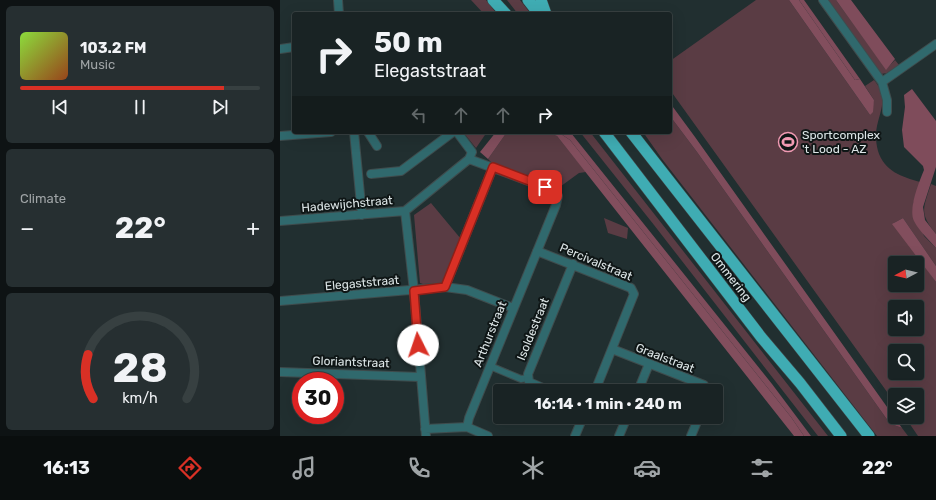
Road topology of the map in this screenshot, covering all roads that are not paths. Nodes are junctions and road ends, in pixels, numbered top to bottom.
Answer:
1 (338, 0) edge
2 (493, 0) edge
3 (501, 0) edge
4 (528, 0) edge
5 (542, 0) edge
6 (824, 0) edge
7 (339, 12) edge
8 (504, 12) edge
9 (510, 12) edge
10 (537, 12) edge
11 (545, 12) edge
12 (936, 44) edge
13 (292, 47) edge
14 (280, 49) edge
15 (882, 82) junction
16 (887, 112) dead end
17 (306, 134) edge
18 (354, 134) edge
19 (369, 134) edge
20 (450, 134) edge
21 (458, 134) edge
22 (606, 134) edge
23 (633, 134) edge
24 (280, 136) edge
25 (377, 146) dead end
26 (469, 159) junction
27 (493, 167) junction
28 (371, 174) dead end
29 (405, 211) junction
30 (362, 215) junction
31 (280, 222) edge
32 (537, 251) junction
33 (573, 264) junction
34 (445, 287) junction
35 (414, 291) junction
36 (280, 301) edge
37 (513, 308) junction
38 (612, 349) junction
39 (649, 364) junction
40 (490, 366) junction
41 (280, 372) edge
42 (420, 377) junction
43 (528, 378) junction
44 (534, 384) edge
45 (597, 384) edge
46 (641, 384) edge
47 (701, 384) edge
48 (580, 424) edge
49 (624, 424) edge
50 (696, 424) edge
51 (467, 427) junction
52 (426, 432) edge
53 (487, 436) edge
54 (575, 436) edge
55 (619, 436) edge
56 (691, 436) edge
57 (841, 436) edge
58 (869, 436) edge

1 - 7 street
2 - 8 highway
3 - 9 highway
4 - 10 highway
5 - 11 highway
6 - 15 street
12 - 15 street
13 - 14 street
15 - 16 street
17 - 24 street
18 - 30 street
19 - 25 street
20 - 28 street
21 - 26 street
22 - 57 highway, Ommering
23 - 58 highway, Ommering
26 - 27 street
26 - 29 street, Hadewijchstraat
27 - 32 street, Arthurstraat
27 - 34 street
29 - 30 street, Hadewijchstraat
29 - 35 street
30 - 31 street, Hadewijchstraat
32 - 33 street, Percivalstraat
32 - 37 street, Arthurstraat
33 - 38 street, Percivalstraat
33 - 43 street, Isoldestraat
34 - 35 street, Elegaststraat
34 - 37 street, Elegaststraat
35 - 36 street, Elegaststraat
35 - 42 street
37 - 40 street, Arthurstraat
38 - 39 street, Graalstraat
38 - 45 street, Percivalstraat
39 - 46 street
39 - 47 street, Graalstraat
40 - 43 street
40 - 51 street, Arthurstraat
41 - 42 street, Gloriantstraat
42 - 52 street
43 - 44 street, Isoldestraat
48 - 54 street
49 - 55 street
50 - 56 street
51 - 52 street
51 - 53 street

